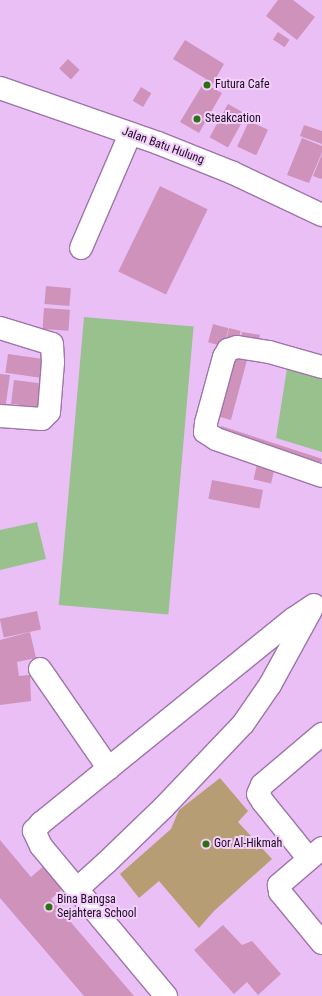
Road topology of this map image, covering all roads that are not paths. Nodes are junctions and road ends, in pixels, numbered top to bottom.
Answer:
1 (0, 88) edge
2 (130, 134) junction
3 (322, 215) edge
4 (82, 248) dead end
5 (0, 328) edge
6 (322, 367) edge
7 (0, 416) edge
8 (322, 476) edge
9 (318, 600) edge
10 (40, 669) dead end
11 (322, 734) edge
12 (109, 769) junction
13 (316, 854) edge
14 (77, 889) junction
15 (322, 943) edge
16 (166, 996) edge

1 - 2 street, Jalan Batu Hulung
2 - 3 street, Jalan Batu Hulung
2 - 4 street
5 - 7 street
6 - 8 street
9 - 12 street
9 - 14 street
10 - 12 street
11 - 13 street
12 - 14 street
13 - 15 street
14 - 16 street

